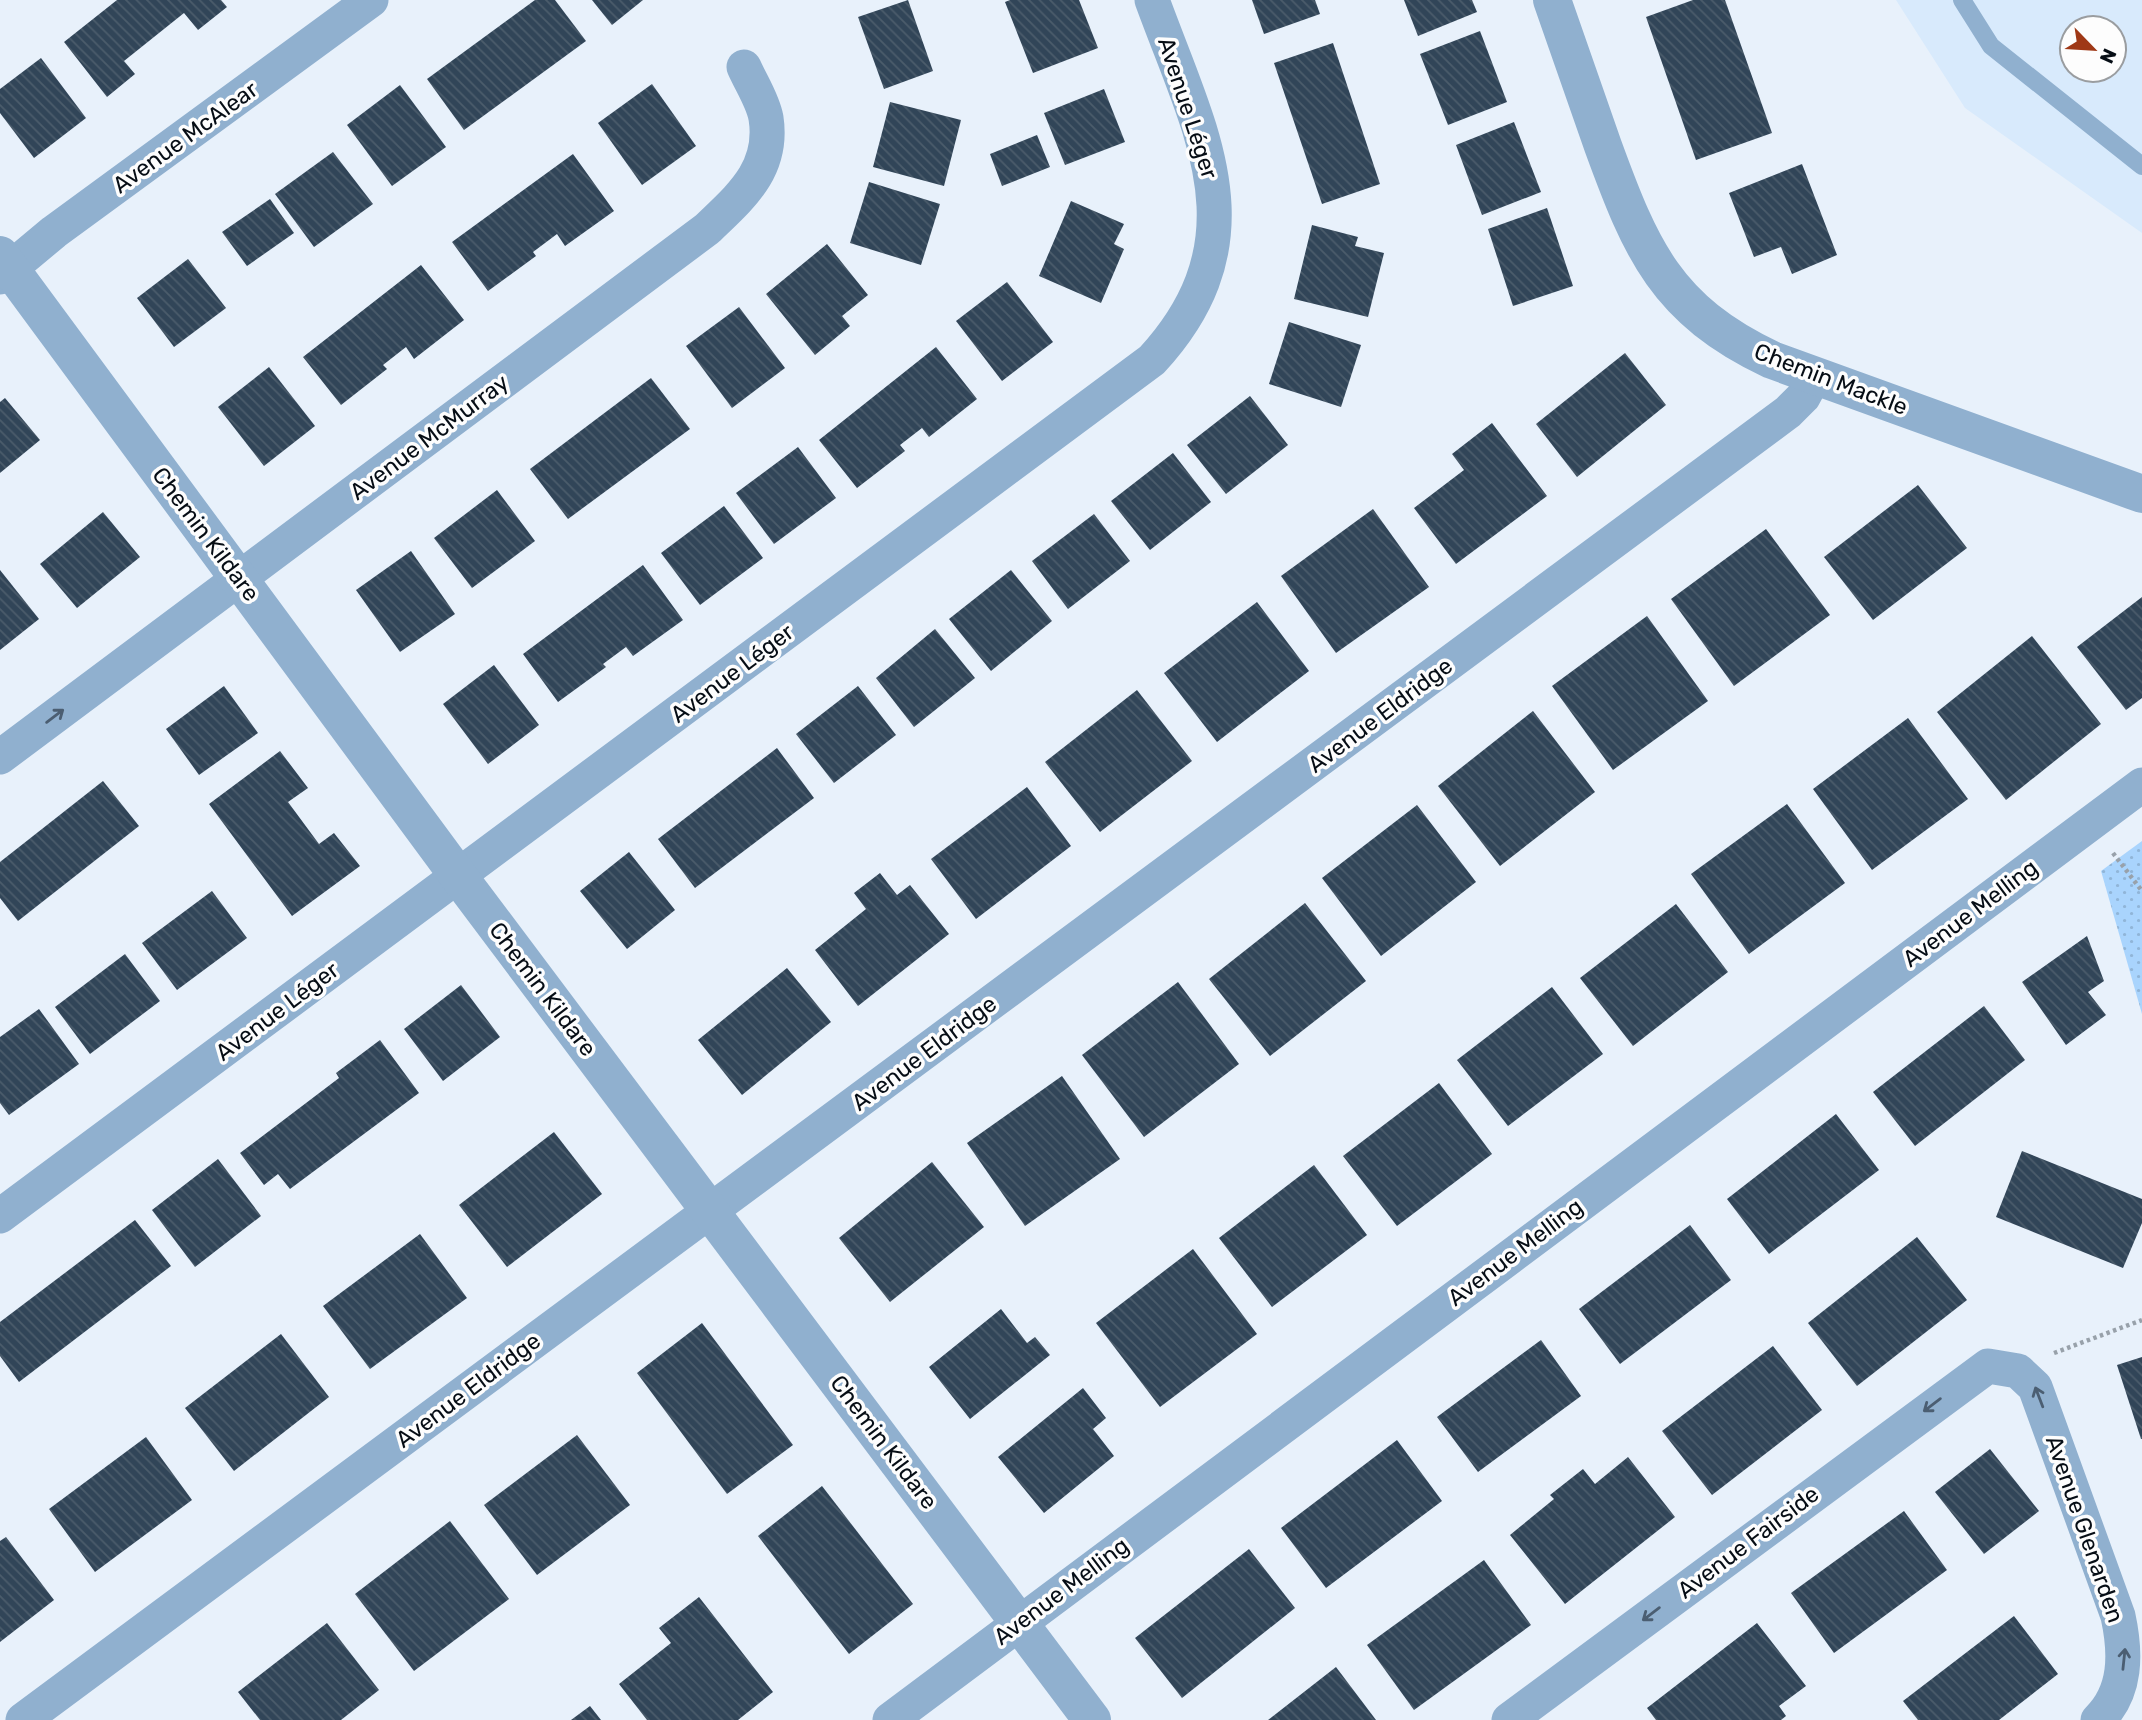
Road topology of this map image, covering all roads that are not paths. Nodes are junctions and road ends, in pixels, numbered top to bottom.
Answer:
1 (371, 0) edge
2 (1152, 0) edge
3 (1552, 0) edge
4 (1962, 0) edge
5 (744, 67) dead end
6 (2142, 166) edge
7 (3, 267) edge
8 (1815, 375) junction
9 (2142, 494) edge
10 (240, 579) junction
11 (0, 757) edge
12 (2142, 785) edge
13 (458, 877) junction
14 (711, 1211) junction
15 (0, 1216) edge
16 (2003, 1368) joint
17 (1019, 1622) junction
18 (23, 1720) edge
19 (890, 1720) edge
20 (1092, 1720) edge
21 (1509, 1720) edge
22 (2098, 1720) edge

1 - 7 street, Avenue McAlear
2 - 13 street, Avenue Léger
3 - 8 street, Chemin Mackle
4 - 6 lane
5 - 10 street, Avenue McMurray
7 - 10 street, Chemin Kildare
8 - 9 street, Chemin Mackle
8 - 14 street, Avenue Eldridge
11 -> 10 street, Avenue McMurray
10 - 13 street, Chemin Kildare
12 - 17 street, Avenue Melling
13 - 14 street, Chemin Kildare
13 - 15 street, Avenue Léger
14 - 17 street, Chemin Kildare
14 - 18 street, Avenue Eldridge
16 -> 21 street, Avenue Fairside
22 -> 16 street, Avenue Glenarden
17 - 19 street, Avenue Melling
17 - 20 street, Chemin Kildare

